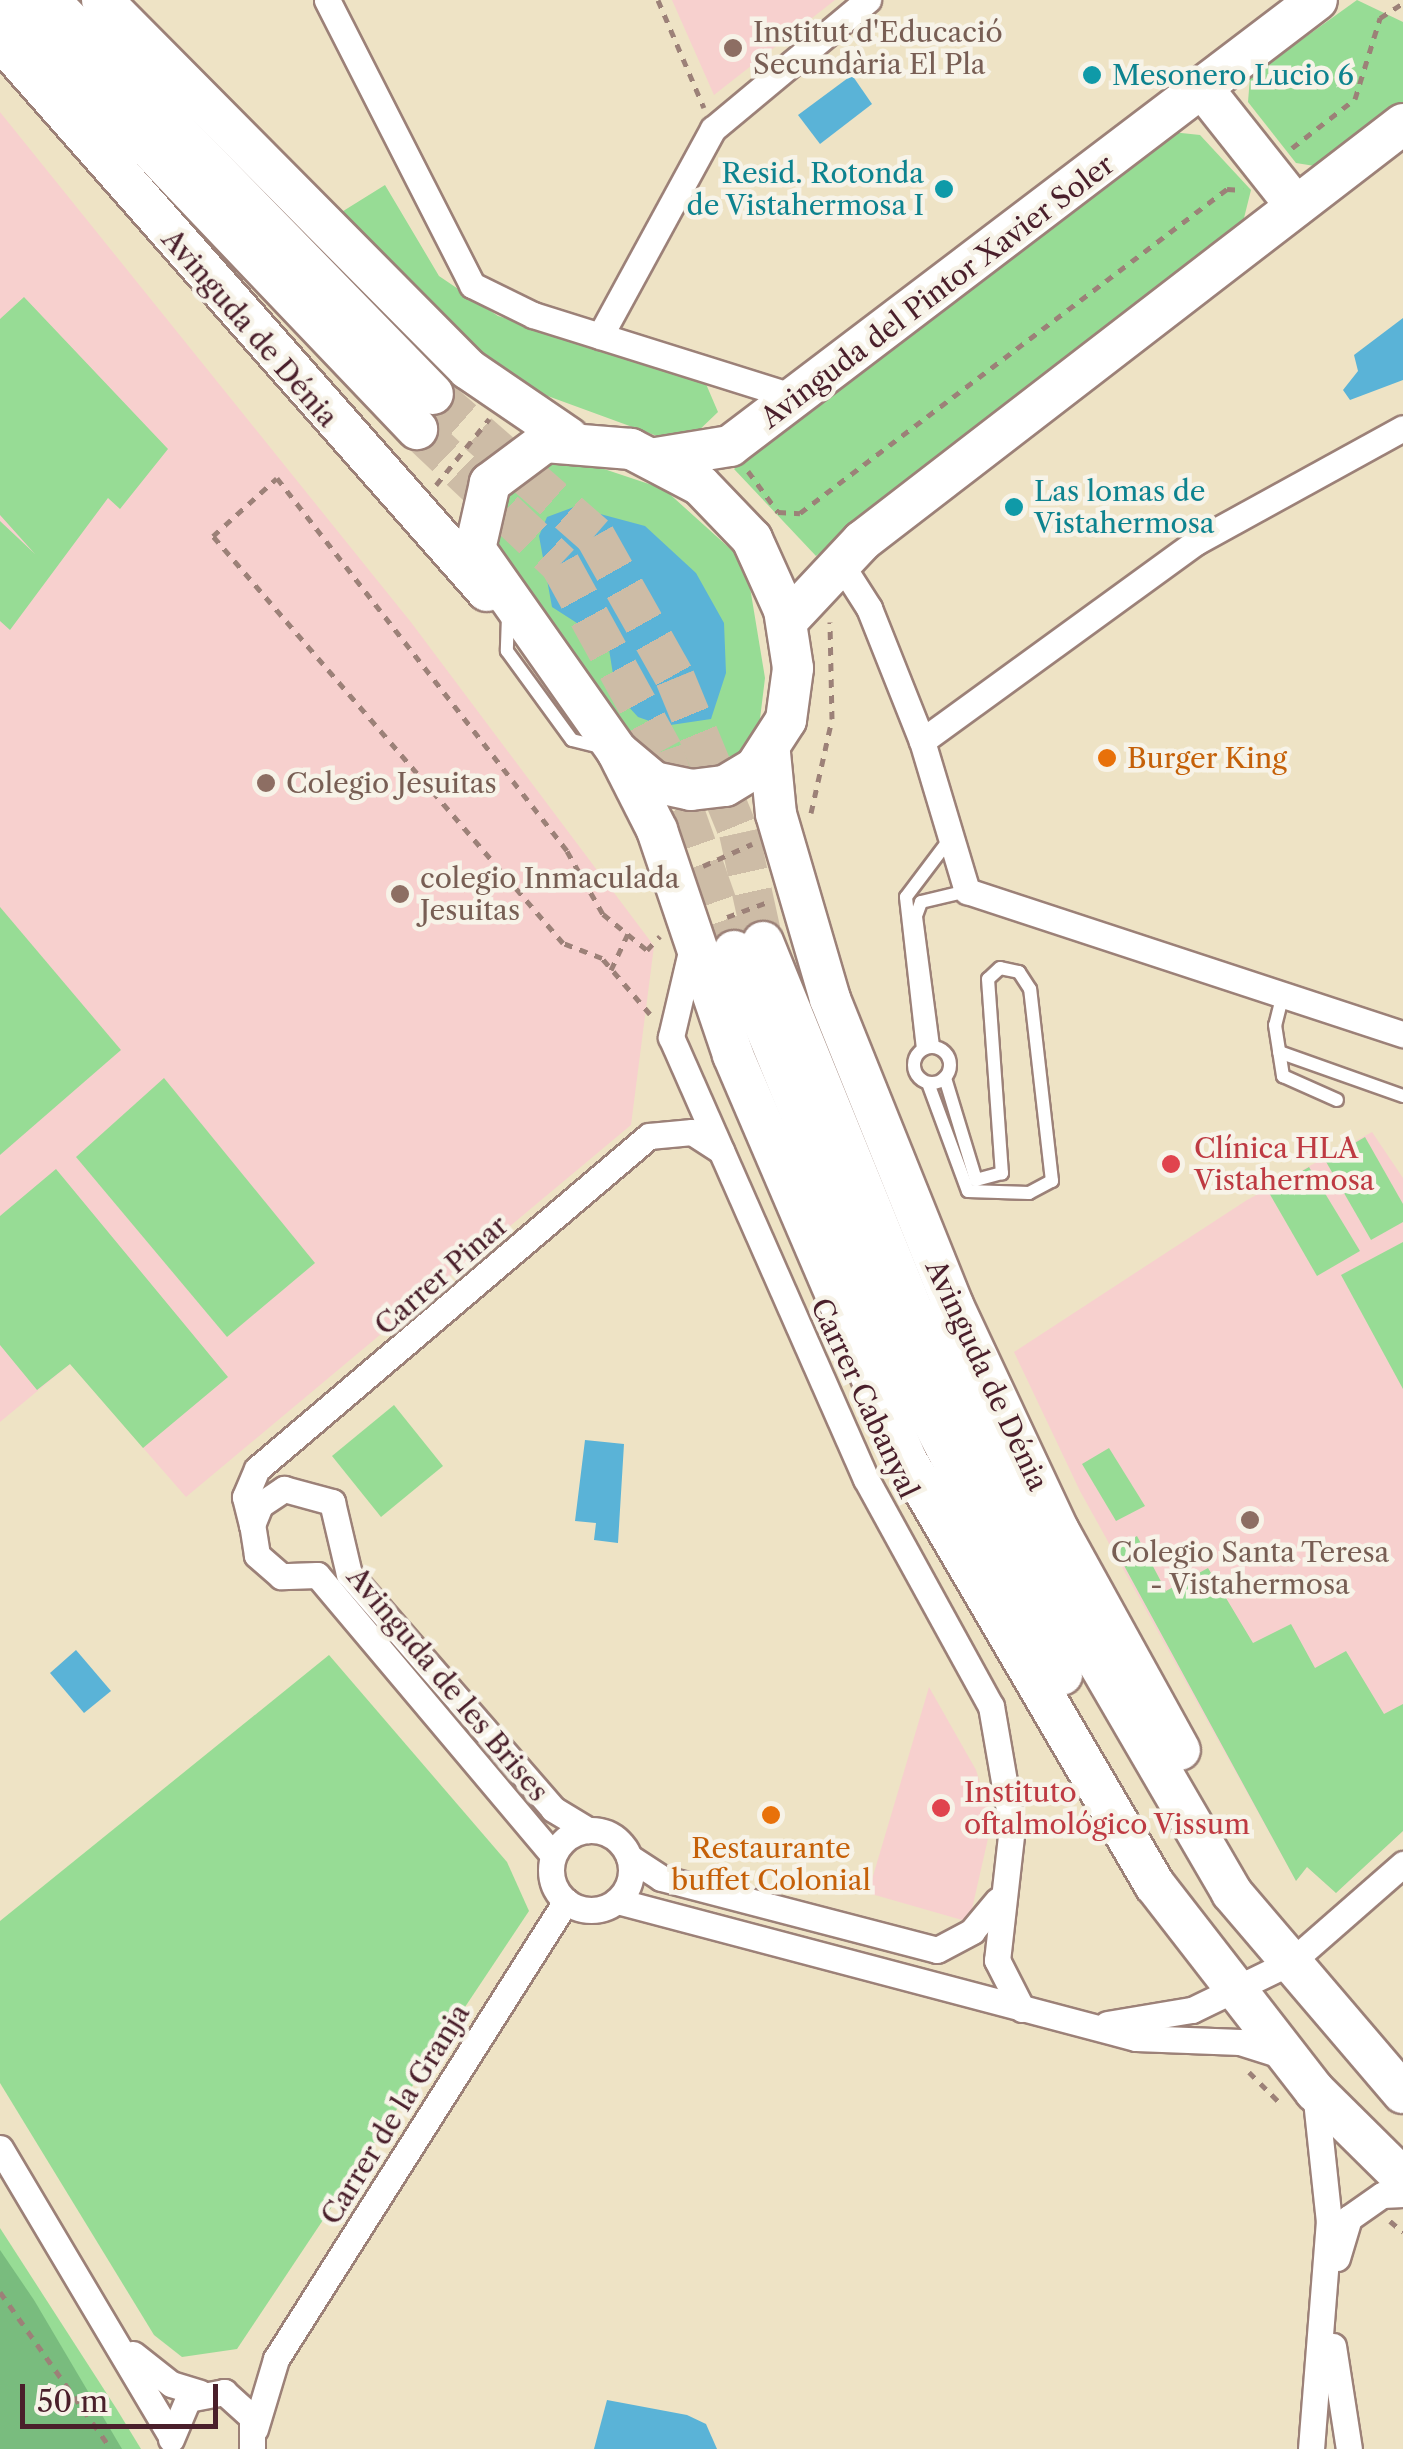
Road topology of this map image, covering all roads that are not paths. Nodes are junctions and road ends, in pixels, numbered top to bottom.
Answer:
1 (8, 0) edge
2 (49, 0) edge
3 (102, 0) edge
4 (327, 0) edge
5 (868, 0) edge
6 (1317, 0) edge
7 (0, 40) edge
8 (1204, 90) junction
9 (1403, 124) edge
10 (1296, 206) junction
11 (600, 336) junction
12 (795, 397) junction
13 (1403, 428) edge
14 (569, 438) junction
15 (656, 458) junction
16 (839, 561) junction
17 (508, 608) junction
18 (786, 621) junction
19 (922, 741) junction
20 (616, 751) junction
21 (770, 753) junction
22 (949, 840) junction
23 (967, 891) junction
24 (684, 926) junction
25 (1282, 994) junction
26 (1403, 1034) edge
27 (928, 1048) junction
28 (1279, 1052) junction
29 (945, 1078) junction
30 (928, 1083) junction
31 (1403, 1096) edge
32 (1338, 1100) dead end
33 (721, 1151) junction
34 (252, 1525) junction
35 (588, 1830) junction
36 (554, 1855) junction
37 (629, 1857) junction
38 (1403, 1864) edge
39 (1003, 1891) junction
40 (566, 1901) junction
41 (618, 1901) junction
42 (1190, 1923) junction
43 (1291, 1962) junction
44 (1236, 1989) junction
45 (1022, 2009) junction
46 (1097, 2025) junction
47 (1288, 2058) junction
48 (1403, 2093) edge
49 (1300, 2100) junction
50 (0, 2148) edge
51 (1403, 2178) edge
52 (1403, 2194) edge
53 (1328, 2291) junction
54 (125, 2348) junction
55 (276, 2359) junction
56 (212, 2392) junction
57 (254, 2439) edge
58 (172, 2442) edge
59 (1312, 2449) edge
60 (1349, 2449) edge

1 - 2 main road, Avinguda de Dénia
3 - 14 main road, Avinguda de Dénia
4 - 11 street
5 - 11 street
6 - 8 main road, Avinguda del Pintor Xavier Soler
7 - 17 main road, Avinguda de Dénia
8 - 10 main road
8 - 12 main road, Avinguda del Pintor Xavier Soler
9 - 10 main road
10 - 16 main road
11 - 12 street
12 - 15 main road, Avinguda del Pintor Xavier Soler
13 - 19 street
14 - 15 main road, Avinguda de Dénia
14 - 17 main road, Avinguda de Dénia
15 - 18 main road, Avinguda de Dénia
16 - 18 main road
16 - 19 street
17 - 20 main road, Avinguda de Dénia
18 - 21 main road, Avinguda de Dénia
19 - 22 street
20 - 21 main road, Avinguda de Dénia
20 - 24 main road, Avinguda de Dénia
21 - 43 main road, Avinguda de Dénia
22 - 23 street
22 - 27 lane
23 - 25 street
23 - 27 lane
24 - 33 street, Carrer Cabanyal
24 - 42 main road, Avinguda de Dénia
25 - 26 street
25 - 28 lane
27 - 29 lane
27 - 30 lane
28 - 31 lane
28 - 32 lane
29 - 30 lane
29 - 30 lane
33 - 34 street, Carrer Pinar
33 - 39 street, Carrer Cabanyal
34 - 35 street, Avinguda de les Brises
34 - 36 street, Avinguda de les Brises
35 - 36 street
35 - 37 street
36 - 40 street
37 - 39 street
37 - 41 street
38 - 43 street
39 - 45 street
40 - 41 street
40 - 55 street, Carrer de la Granja
41 - 45 street
42 - 43 main road, Avinguda de Dénia
42 - 44 main road, Avinguda de Dénia
43 - 44 street
43 - 48 main road, Avinguda de Dénia
44 - 46 street
44 - 47 main road, Avinguda de Dénia
45 - 46 street
46 - 47 street
47 - 49 main road, Avinguda de Dénia
49 - 51 main road, Avinguda de Dénia
49 - 53 street
50 - 54 street
52 - 53 street
53 - 59 street
53 - 60 street
54 - 56 street
54 - 58 street
55 - 56 street, Carrer de la Granja
55 - 57 street, Carrer de la Granja
56 - 57 street
56 - 58 street

